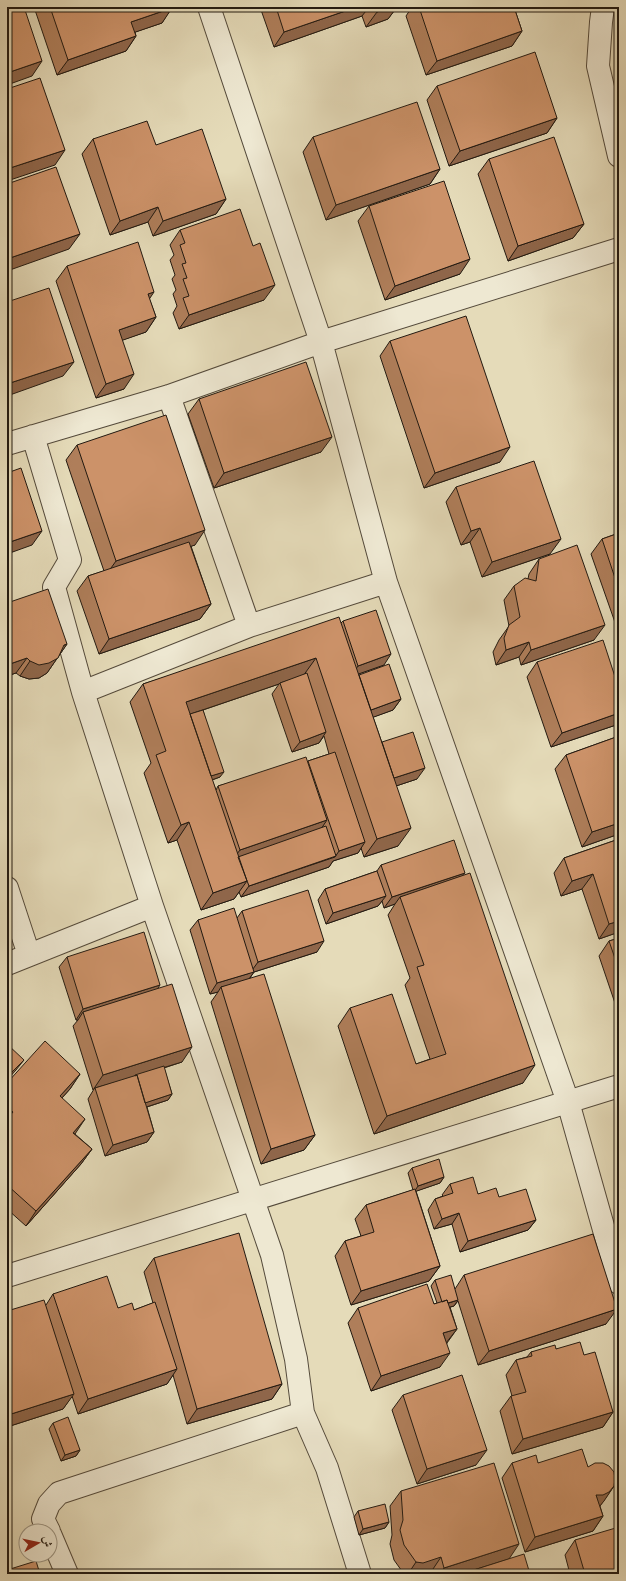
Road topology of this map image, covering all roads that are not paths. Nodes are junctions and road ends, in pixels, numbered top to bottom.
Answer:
1 (209, 7) edge
2 (603, 7) edge
3 (619, 156) edge
4 (619, 249) edge
5 (321, 342) junction
6 (169, 396) junction
7 (33, 436) junction
8 (7, 444) edge
9 (386, 582) junction
10 (249, 626) junction
11 (83, 692) junction
12 (7, 888) edge
13 (152, 906) junction
14 (29, 955) junction
15 (7, 964) edge
16 (619, 1086) edge
17 (568, 1102) junction
18 (254, 1200) junction
19 (7, 1276) edge
20 (619, 1283) edge
21 (303, 1413) junction
22 (45, 1523) edge
23 (58, 1553) edge
24 (67, 1574) edge
25 (360, 1574) edge

1 - 5 street
2 - 3 street
4 - 5 street
5 - 6 street
5 - 9 street
6 - 7 street
6 - 10 street
7 - 8 street
7 - 11 street
9 - 10 street
9 - 17 street
10 - 11 street
11 - 13 street
12 - 14 street
13 - 14 street
13 - 18 street
14 - 15 street
16 - 17 street
17 - 18 street
17 - 20 street
18 - 19 street
18 - 21 street
21 - 22 street
21 - 25 street
23 - 24 street

